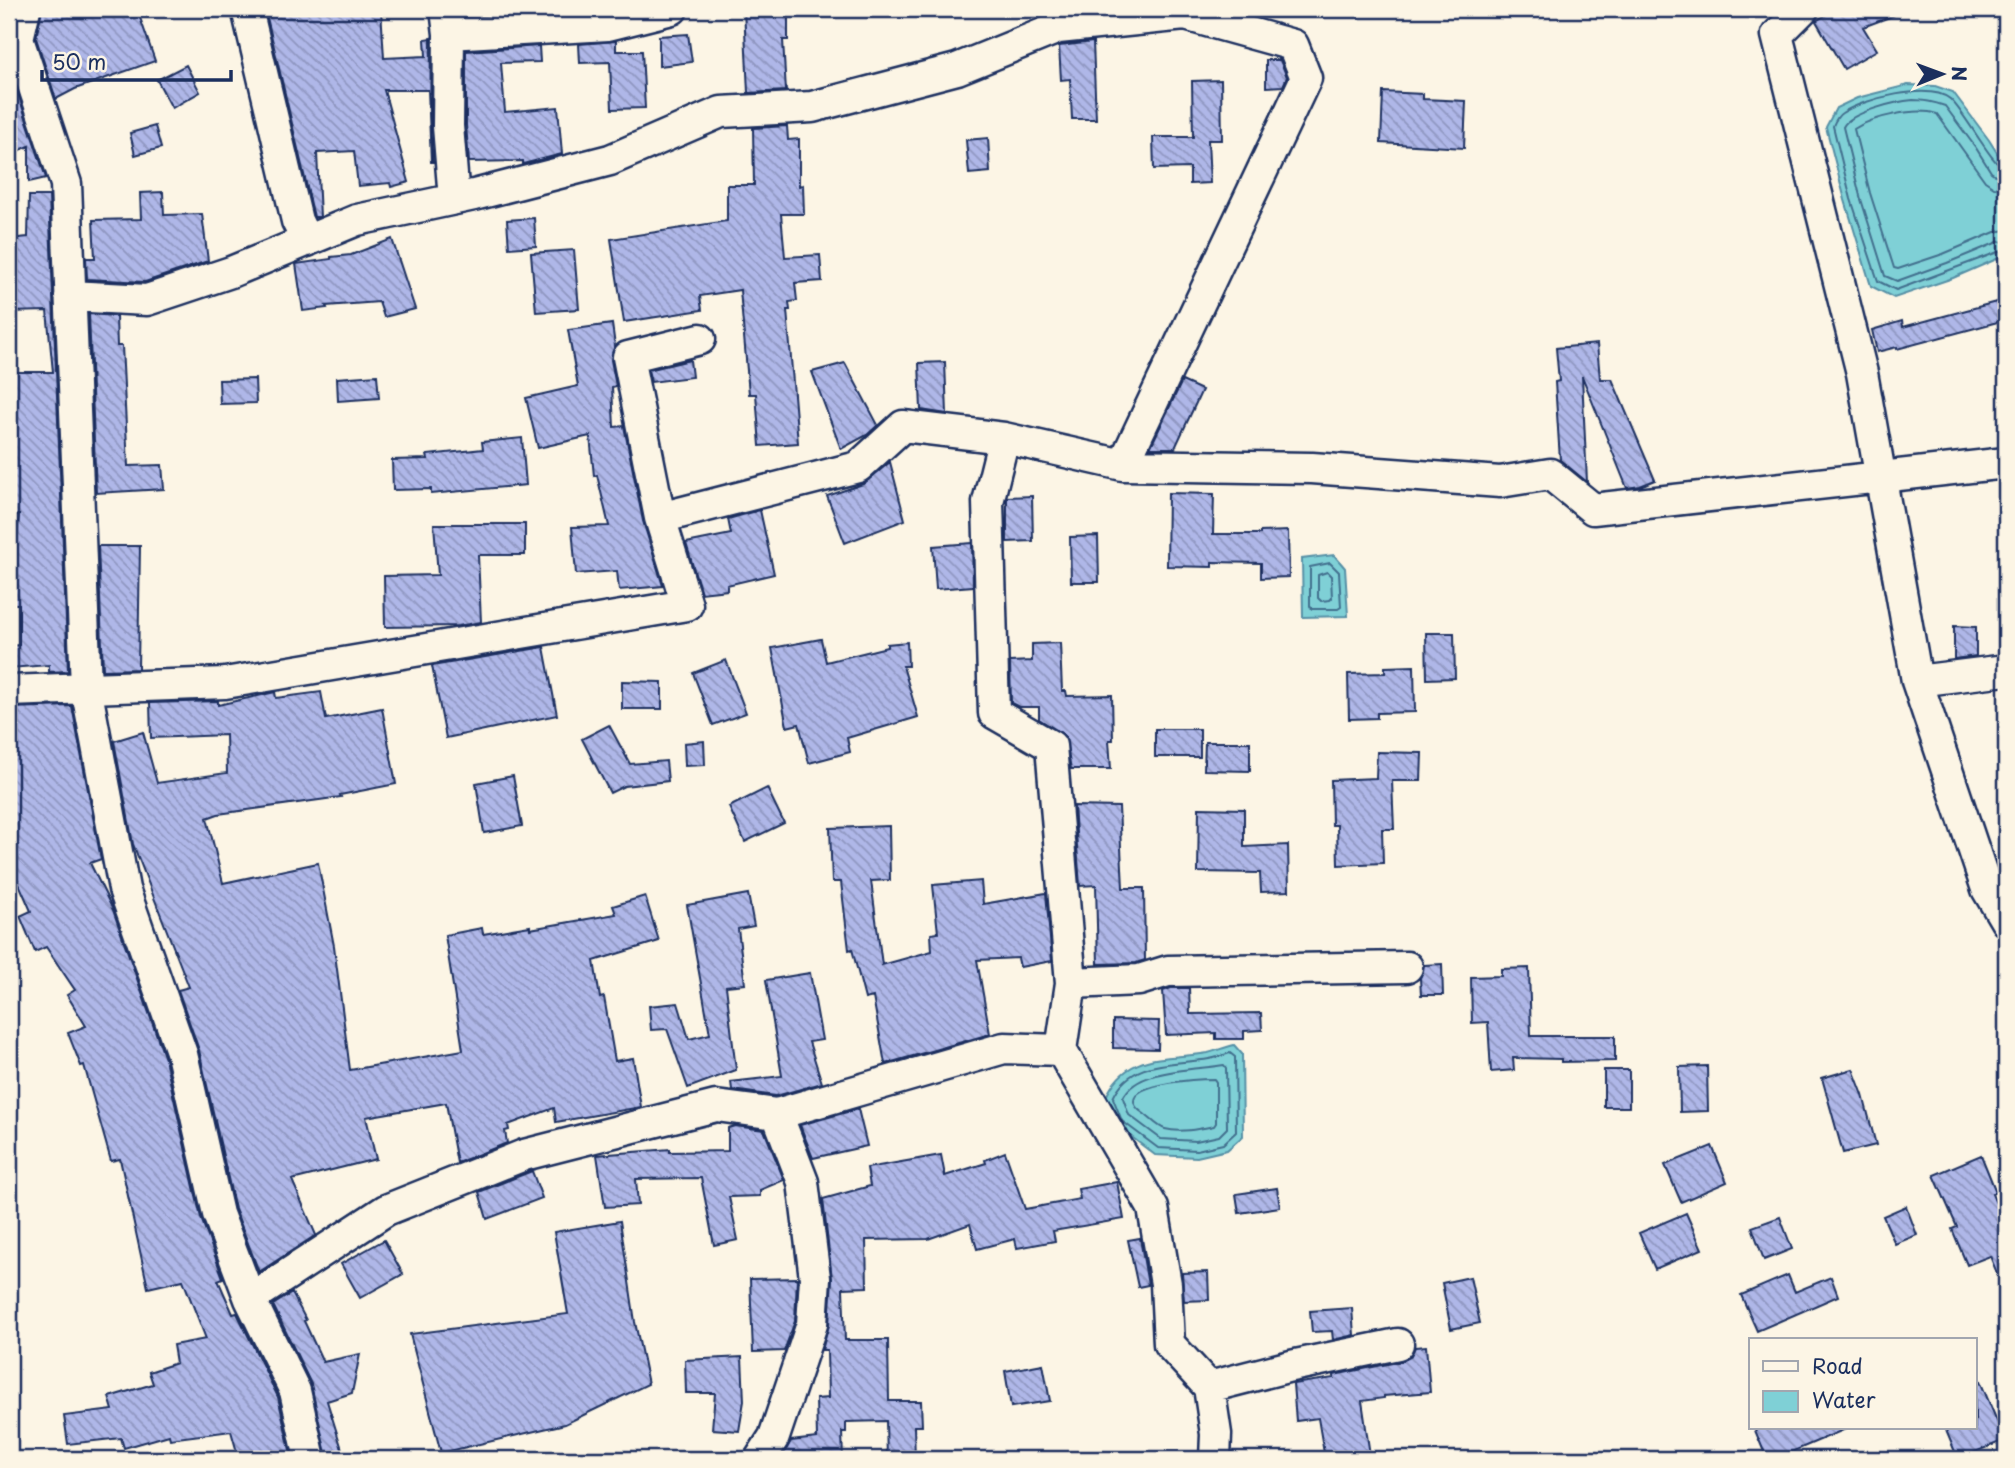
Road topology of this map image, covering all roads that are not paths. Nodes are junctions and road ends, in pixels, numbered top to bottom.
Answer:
1 (25, 9) edge
2 (247, 9) edge
3 (671, 9) edge
4 (1803, 9) edge
5 (1184, 12) edge
6 (552, 18) edge
7 (447, 21) edge
8 (454, 199) junction
9 (307, 241) junction
10 (70, 296) junction
11 (700, 339) dead end
12 (1003, 438) junction
13 (2006, 463) edge
14 (1123, 465) junction
15 (1880, 477) junction
16 (660, 518) junction
17 (2006, 670) edge
18 (1917, 681) junction
19 (86, 687) junction
20 (9, 691) edge
21 (2006, 921) edge
22 (1407, 967) dead end
23 (1072, 983) junction
24 (1061, 1050) junction
25 (777, 1115) junction
26 (250, 1300) junction
27 (1398, 1344) dead end
28 (1209, 1387) junction
29 (310, 1459) edge
30 (760, 1459) edge
31 (1215, 1459) edge

1 - 10 street
2 - 9 street
3 - 6 street
4 - 15 street
5 - 8 street
5 - 14 street
6 - 7 street
7 - 8 street
8 - 9 street
9 - 10 street
10 - 19 street
11 - 16 street
12 - 14 street
12 - 16 street
12 - 23 street
13 - 15 street
14 - 15 street
15 - 18 street
16 - 19 street
17 - 18 street
18 - 21 street
19 - 20 street
19 - 26 street
22 - 23 street
23 - 24 street
24 - 25 street
24 - 28 street
25 - 26 street
25 - 30 street
26 - 29 street
27 - 28 street
28 - 31 street

